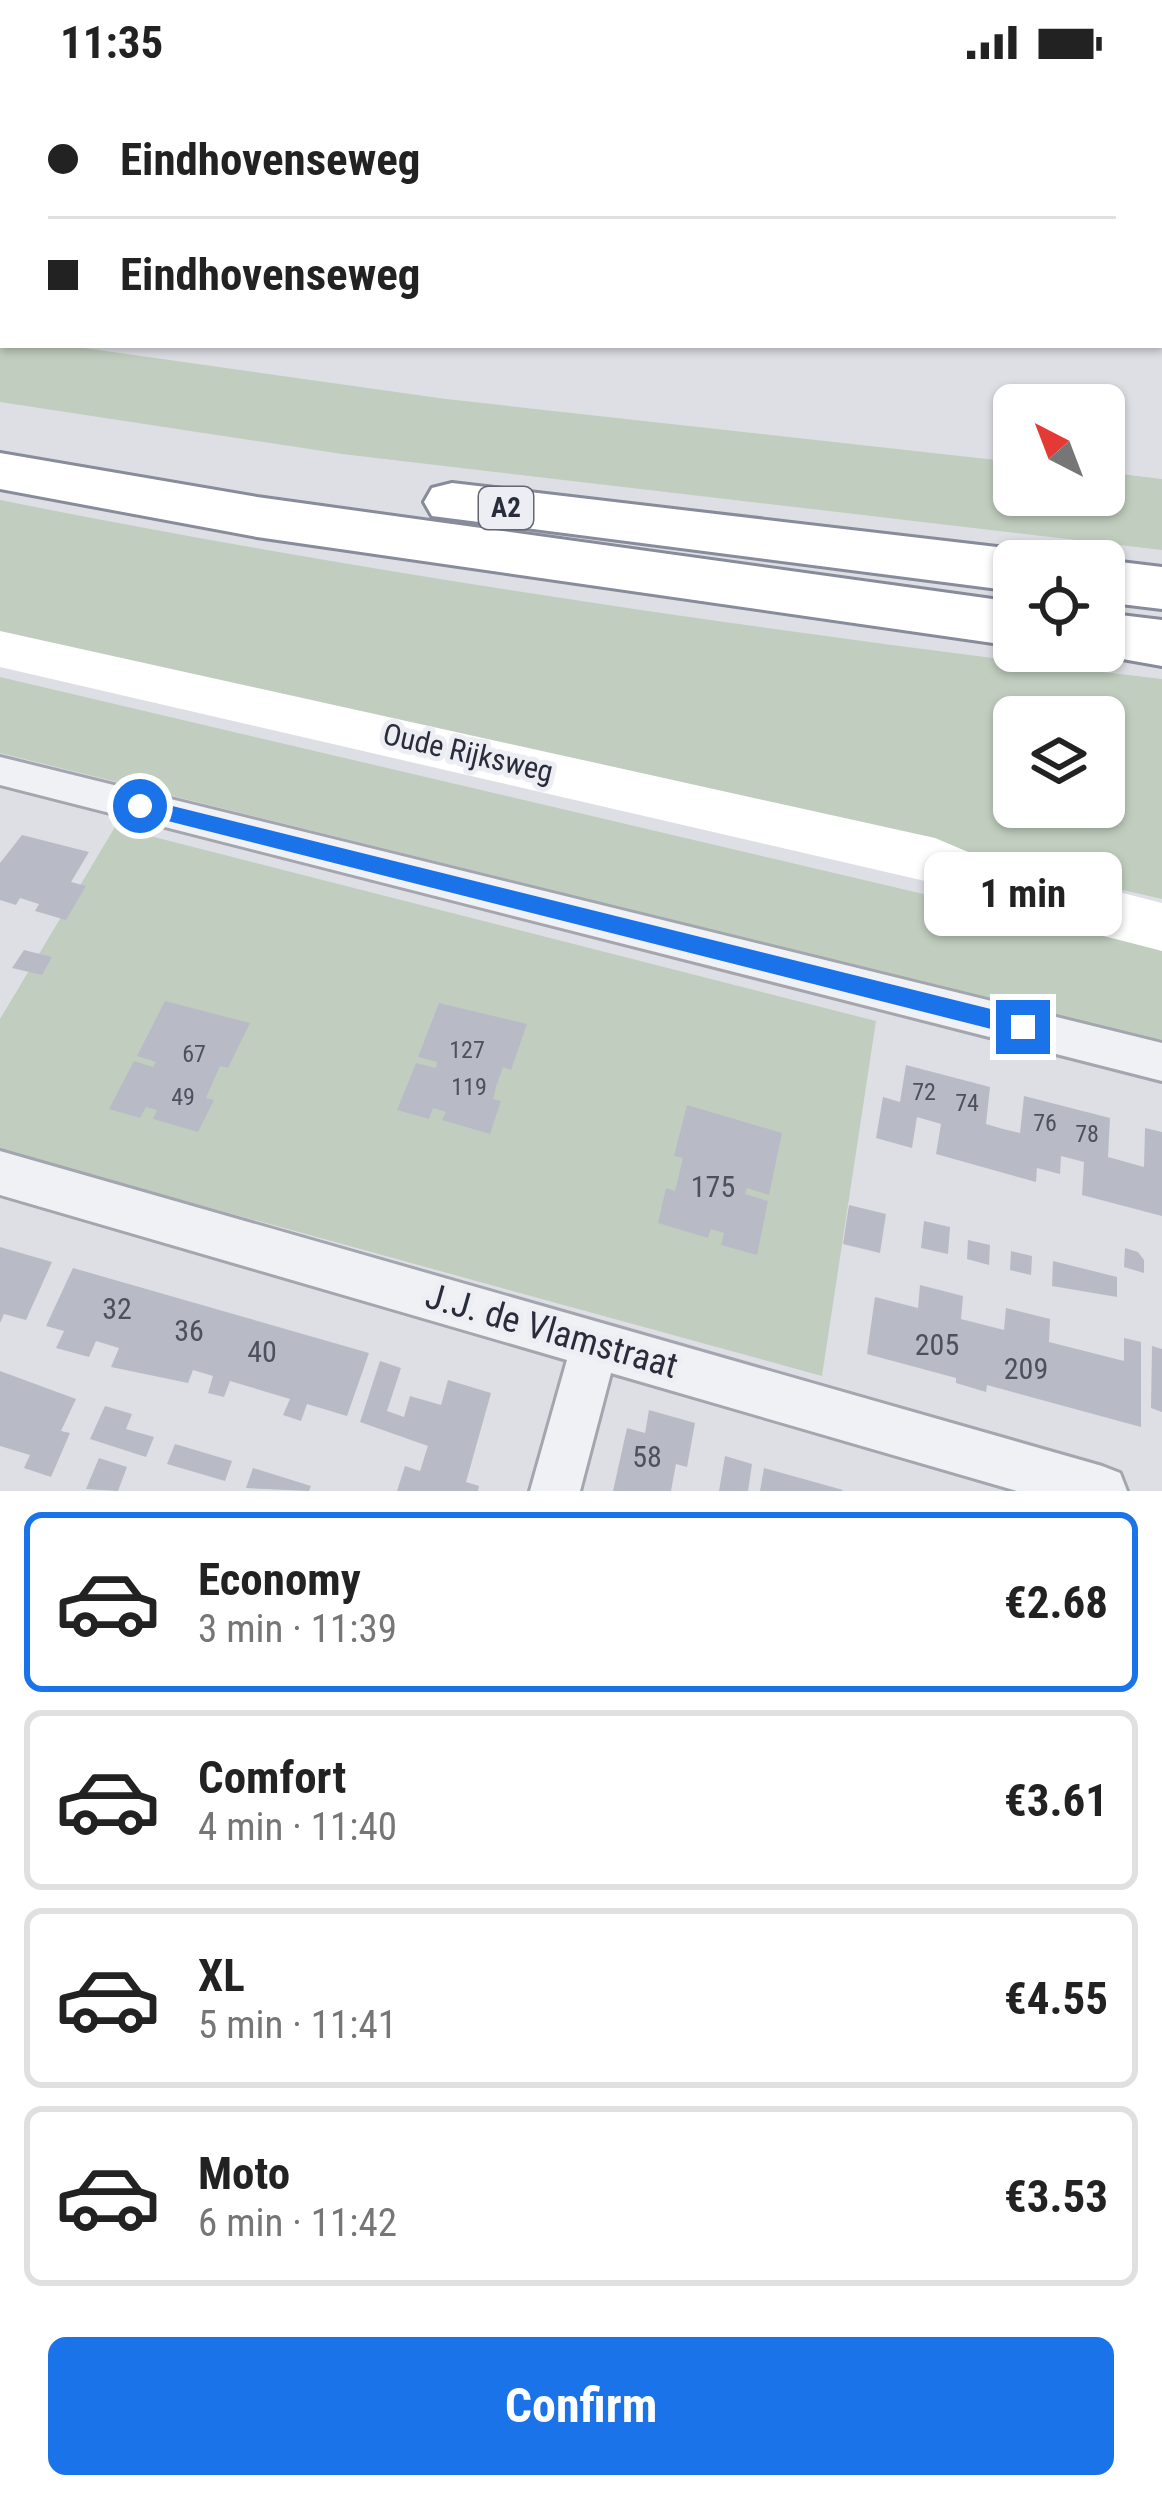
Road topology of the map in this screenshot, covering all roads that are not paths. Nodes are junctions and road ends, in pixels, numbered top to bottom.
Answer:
1 (0, 431) edge
2 (0, 471) edge
3 (993, 567) edge
4 (1125, 584) edge
5 (1162, 588) edge
6 (993, 621) edge
7 (1125, 638) edge
8 (1162, 643) edge
9 (0, 649) edge
10 (0, 771) edge
11 (935, 861) junction
12 (1162, 904) edge
13 (1162, 927) edge
14 (1162, 1062) edge
15 (0, 1173) edge
16 (596, 1342) junction
17 (555, 1491) edge
18 (1102, 1491) edge

1 - 3 highway, A2
2 - 6 highway, A2
4 - 5 highway
7 - 8 highway
9 - 11 main road, Oude Rijksweg
10 - 14 street
11 - 12 main road, Oude Rijksweg
11 - 13 main road, Oude Rijksweg
15 - 16 street, J.J. de Vlamstraat
16 - 17 street
16 - 18 street, J.J. de Vlamstraat

